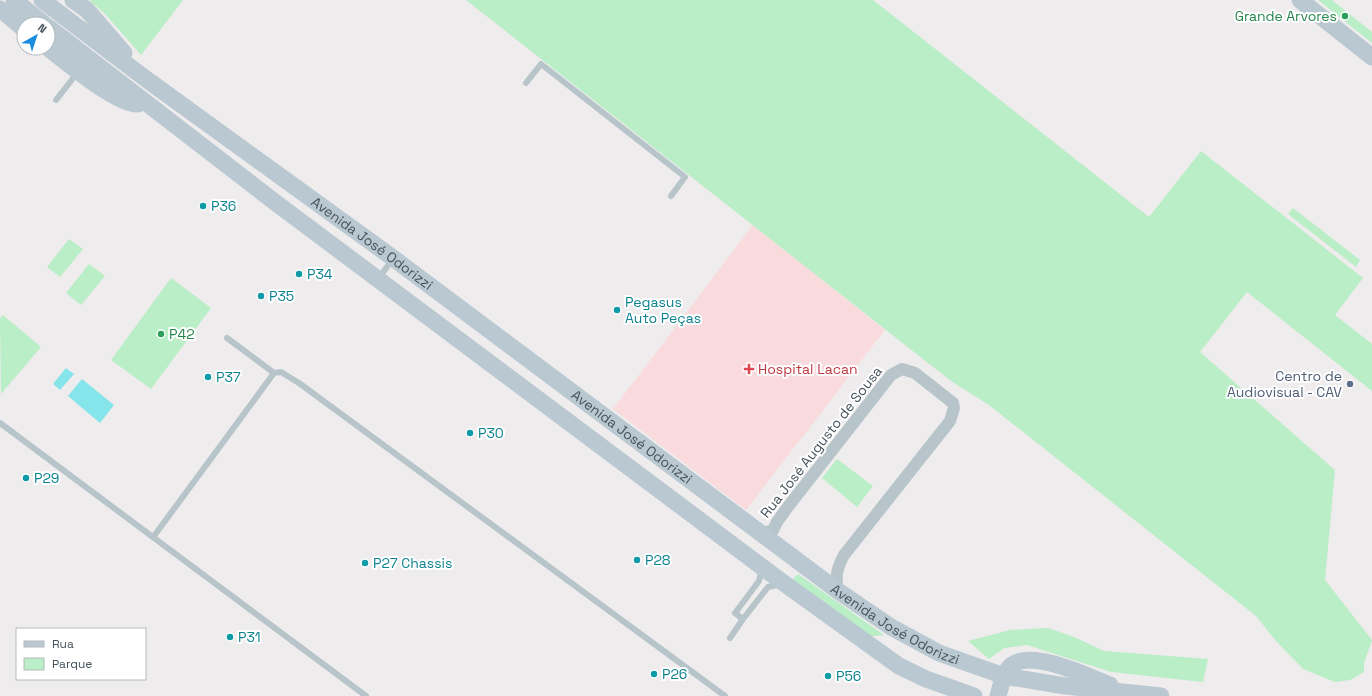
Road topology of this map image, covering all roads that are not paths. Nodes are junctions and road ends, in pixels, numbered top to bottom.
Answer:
1 (14, 0) edge
2 (42, 0) edge
3 (72, 0) edge
4 (1300, 0) edge
5 (0, 9) edge
6 (34, 16) edge
7 (16, 22) edge
8 (56, 33) edge
9 (56, 54) edge
10 (1372, 57) edge
11 (78, 71) junction
12 (146, 79) junction
13 (526, 83) dead end
14 (56, 100) dead end
15 (144, 103) junction
16 (671, 196) dead end
17 (393, 258) junction
18 (378, 279) junction
19 (227, 338) dead end
20 (274, 373) junction
21 (0, 423) edge
22 (762, 534) junction
23 (154, 536) junction
24 (760, 573) junction
25 (785, 584) junction
26 (768, 588) junction
27 (838, 591) junction
28 (743, 618) junction
29 (730, 638) dead end
30 (1004, 676) junction
31 (1066, 691) edge
32 (1135, 694) junction
33 (366, 696) edge
34 (725, 696) edge
35 (974, 696) edge
36 (998, 696) edge
37 (1161, 696) edge

1 - 6 main road
2 - 12 main road, Avenida José Odorizzi
3 - 12 main road, Avenida José Odorizzi
4 - 10 main road
5 - 7 main road
8 - 15 main road, Avenida José Odorizzi
9 - 11 main road, Avenida José Odorizzi
11 - 14 lane
11 - 15 main road, Avenida José Odorizzi
12 - 17 main road, Avenida José Odorizzi
13 - 16 lane
15 - 18 main road, Avenida José Odorizzi
17 - 18 lane
17 - 22 main road, Avenida José Odorizzi
18 - 24 main road, Avenida José Odorizzi
19 - 20 lane
20 - 23 lane
20 - 34 lane
21 - 23 lane
22 - 27 main road, Avenida José Odorizzi
22 - 27 street, Rua José Augusto de Sousa
23 - 33 lane
24 - 25 main road, Avenida José Odorizzi
24 - 26 lane
24 - 28 lane
25 - 26 lane
25 - 35 main road, Avenida José Odorizzi
26 - 28 lane
27 - 30 main road, Avenida José Odorizzi
28 - 29 lane
30 - 31 main road, Avenida José Odorizzi
30 - 32 main road
30 - 36 main road
31 - 32 main road, Avenida José Odorizzi
32 - 37 main road, Avenida José Odorizzi

